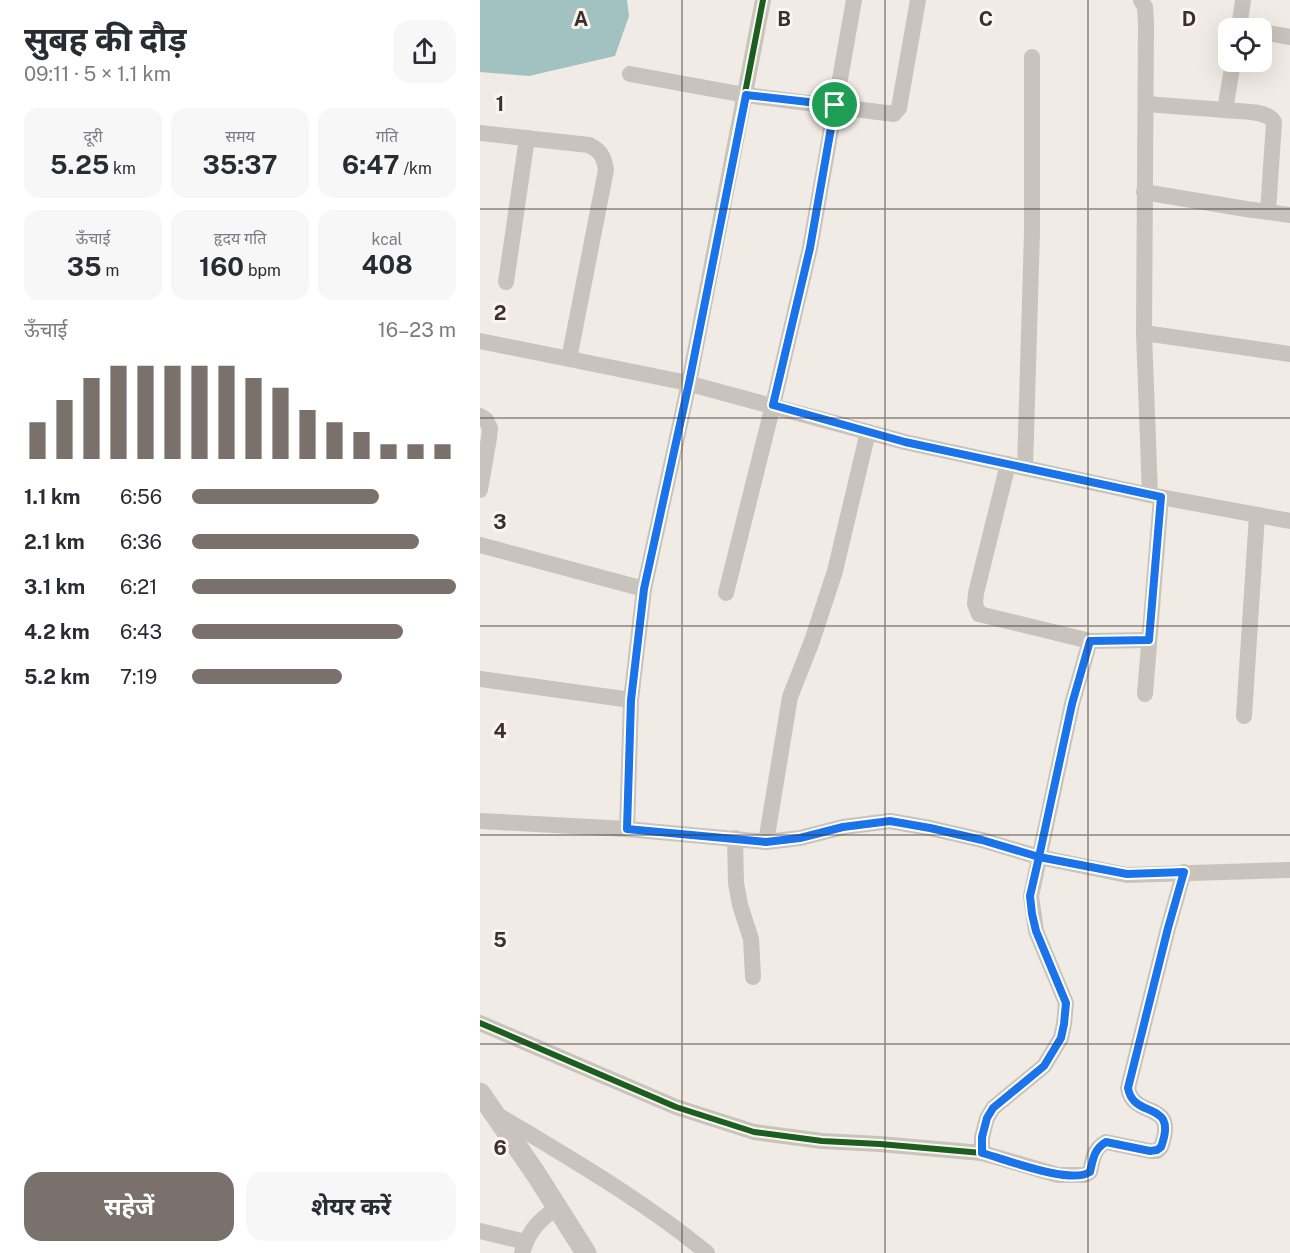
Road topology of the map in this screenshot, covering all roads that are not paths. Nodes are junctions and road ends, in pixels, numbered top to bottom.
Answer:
1 (763, 0) edge
2 (854, 0) edge
3 (918, 0) edge
4 (1141, 0) edge
5 (1243, 0) edge
6 (1240, 18) edge
7 (1272, 34) edge
8 (1290, 37) edge
9 (1032, 57) dead end
10 (1231, 72) edge
11 (630, 74) dead end
12 (746, 95) junction
13 (1146, 104) junction
14 (835, 105) junction
15 (1225, 110) junction
16 (480, 133) edge
17 (527, 138) junction
18 (1144, 192) junction
19 (1268, 212) junction
20 (1290, 215) edge
21 (506, 282) dead end
22 (1144, 333) junction
23 (480, 341) edge
24 (1290, 354) edge
25 (569, 359) junction
26 (689, 383) junction
27 (773, 405) junction
28 (480, 416) edge
29 (868, 432) junction
30 (1017, 466) junction
31 (480, 490) edge
32 (1156, 496) junction
33 (1257, 515) junction
34 (1290, 521) edge
35 (480, 545) edge
36 (644, 589) junction
37 (726, 593) dead end
38 (1149, 640) junction
39 (1090, 641) junction
40 (480, 679) edge
41 (1145, 694) dead end
42 (631, 700) junction
43 (1244, 717) dead end
44 (480, 821) edge
45 (627, 829) junction
46 (735, 838) junction
47 (766, 842) junction
48 (1039, 857) junction
49 (1290, 870) edge
50 (1184, 872) junction
51 (753, 977) dead end
52 (480, 1023) edge
53 (480, 1093) edge
54 (494, 1113) junction
55 (982, 1153) junction
56 (558, 1207) junction
57 (480, 1231) edge
58 (524, 1247) edge
59 (586, 1253) edge
60 (707, 1253) edge

1 - 12 street
2 - 14 street
3 - 14 street
4 - 13 street
5 - 6 street
7 - 8 street
9 - 30 street
10 - 15 street
11 - 12 street
12 - 14 street
12 - 26 street
13 - 15 street
13 - 18 street
14 - 27 street
15 - 19 street
16 - 17 street
17 - 21 street
17 - 25 street
18 - 19 street
18 - 22 street
19 - 20 street
22 - 24 street
22 - 32 street
23 - 25 street
25 - 26 street
26 - 27 street
26 - 36 street
27 - 29 street
27 - 37 street
28 - 31 street
29 - 30 street
29 - 47 street
30 - 32 street
30 - 39 street
32 - 33 street
32 - 38 street
33 - 34 street
33 - 43 street
35 - 36 street
36 - 42 street
38 - 39 street
38 - 41 street
39 - 48 street
40 - 42 street
42 - 45 street
44 - 45 street
45 - 46 street
46 - 47 street
46 - 51 street
47 - 48 street
48 - 50 street
48 - 55 street
49 - 50 street
50 - 55 street
52 - 55 street
53 - 54 street
54 - 56 street
54 - 60 street
56 - 58 street
56 - 59 street
57 - 58 street

